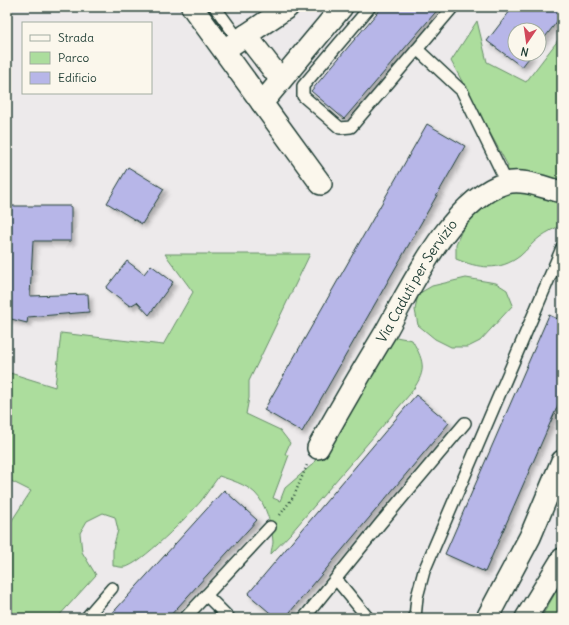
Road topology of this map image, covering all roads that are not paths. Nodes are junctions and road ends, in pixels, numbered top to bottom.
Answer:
1 (192, 7) edge
2 (215, 7) edge
3 (288, 7) edge
4 (342, 7) edge
5 (370, 7) edge
6 (453, 7) edge
7 (236, 42) junction
8 (417, 50) junction
9 (281, 80) junction
10 (262, 103) junction
11 (507, 183) junction
12 (321, 184) dead end
13 (562, 192) edge
14 (562, 248) edge
15 (465, 423) dead end
16 (318, 448) road end
17 (562, 461) edge
18 (270, 527) road end
19 (562, 559) edge
20 (336, 579) junction
21 (112, 588) dead end
22 (206, 595) junction
23 (86, 618) edge
24 (185, 618) edge
25 (229, 618) edge
26 (304, 618) edge
27 (368, 618) edge
28 (415, 618) edge
29 (487, 618) edge
30 (526, 618) edge

1 - 7 street
2 - 7 lane
3 - 7 street
4 - 9 street
5 - 8 lane
6 - 8 lane
7 - 9 street
7 - 10 street
8 - 11 lane
9 - 10 street
10 - 12 street
11 - 13 street, Via Caduti per Servizio
11 - 16 street, Via Caduti per Servizio
14 - 28 lane
15 - 20 lane
17 - 29 street
18 - 22 lane
19 - 30 street
20 - 26 lane
20 - 27 lane
21 - 23 lane
22 - 24 lane
22 - 25 lane

